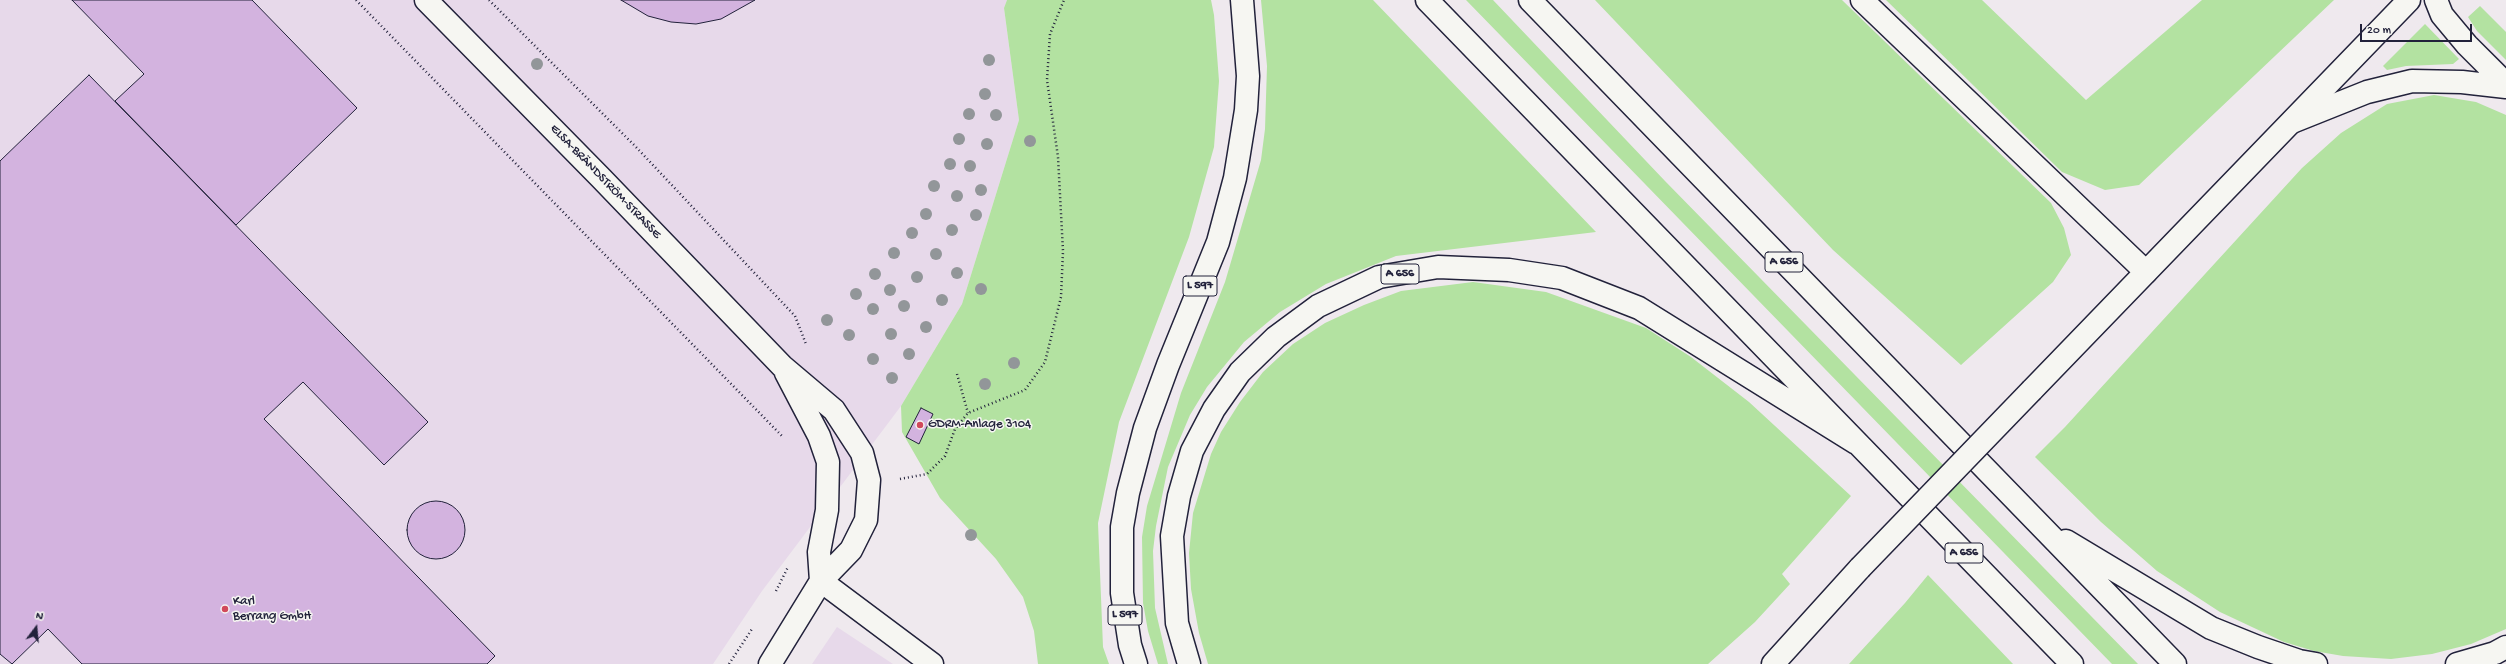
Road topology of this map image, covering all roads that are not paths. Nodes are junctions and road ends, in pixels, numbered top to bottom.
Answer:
1 (426, 0) edge
2 (1242, 0) edge
3 (1427, 0) edge
4 (1530, 0) edge
5 (1862, 0) edge
6 (2409, 0) edge
7 (2436, 0) edge
8 (2506, 86) edge
9 (2292, 122) junction
10 (2146, 272) junction
11 (782, 366) junction
12 (1856, 443) junction
13 (2039, 525) junction
14 (821, 581) junction
15 (2506, 647) edge
16 (770, 664) edge
17 (932, 664) edge
18 (1136, 664) edge
19 (1189, 664) edge
20 (1773, 664) edge
21 (2072, 664) edge
22 (2174, 664) edge
23 (2316, 664) edge
24 (2457, 664) edge

1 - 11 main road, ELSA-BRÄNDSTRÖM-STRASSE
2 - 18 main road, L 597
3 - 12 main road, A 656
4 - 13 main road, A 656
5 - 10 main road
6 - 9 main road
7 - 8 main road
8 - 9 main road
9 - 10 main road
10 - 20 main road, bridge
11 - 14 main road, ELSA-BRÄNDSTRÖM-STRASSE
11 - 14 main road, ELSA-BRÄNDSTRÖM-STRASSE
12 - 19 main road, A 656
12 - 21 main road, A 656
13 - 22 main road, A 656
13 - 23 main road
14 - 16 main road
14 - 17 main road
15 - 24 main road

